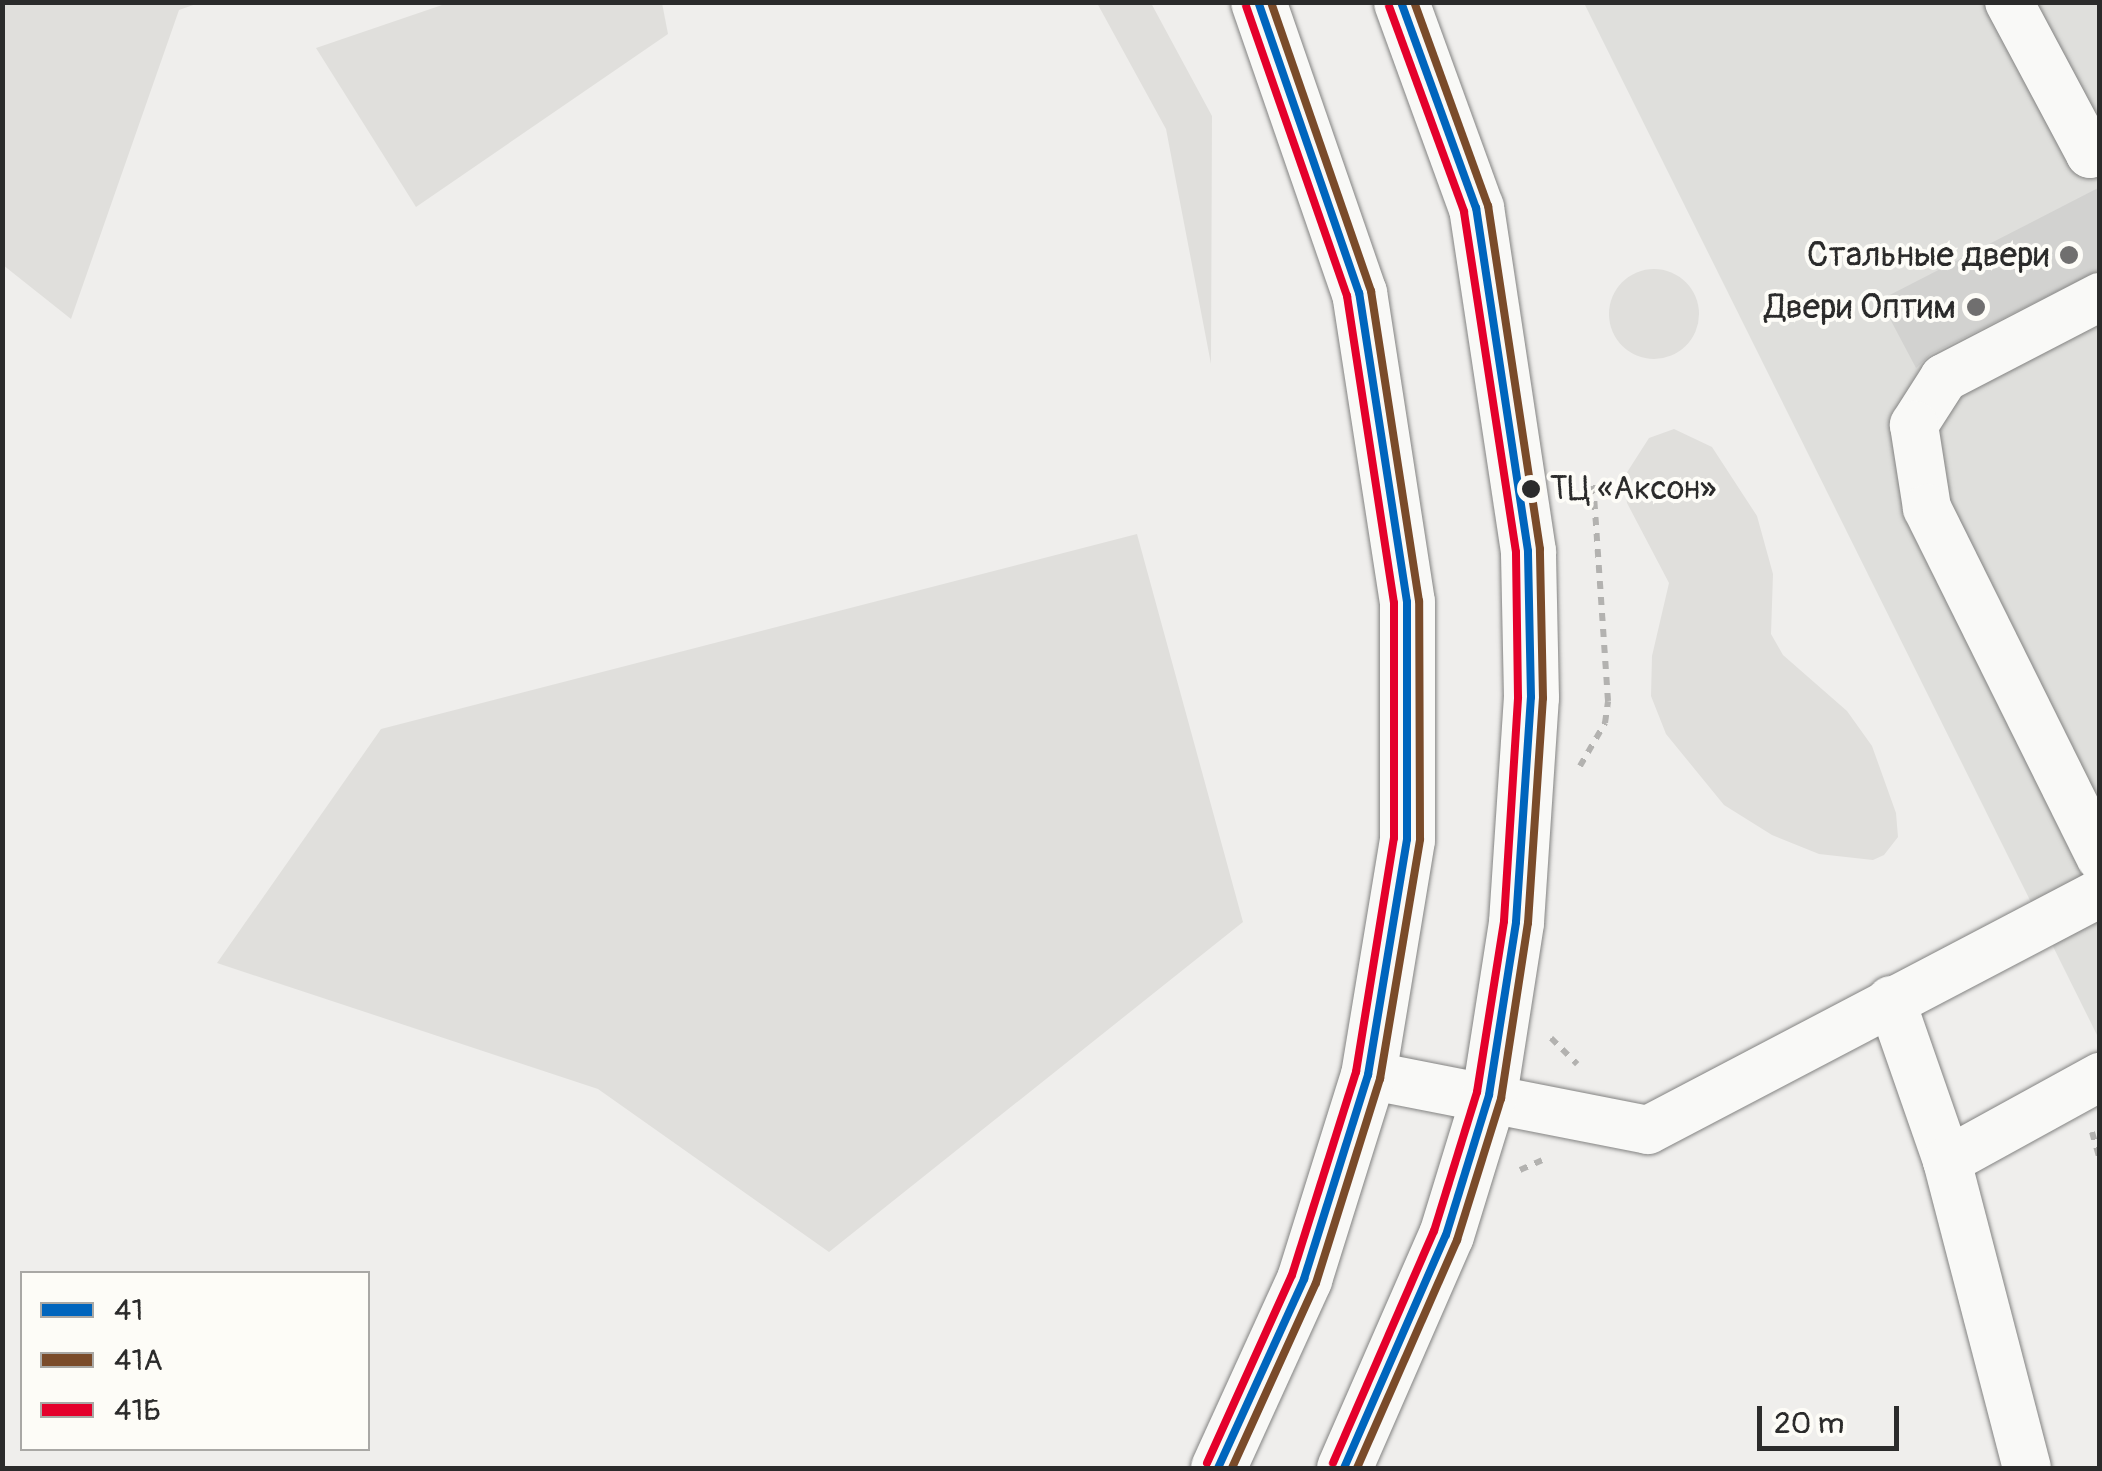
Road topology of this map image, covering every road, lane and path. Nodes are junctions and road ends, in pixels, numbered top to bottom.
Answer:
1 (1258, 2) edge
2 (1400, 2) edge
3 (2009, 2) edge
4 (2100, 148) edge
5 (2100, 297) edge
6 (1593, 479) dead end
7 (1578, 772) dead end
8 (2100, 856) edge
9 (2100, 893) edge
10 (1891, 1000) junction
11 (1368, 1076) junction
12 (2100, 1077) edge
13 (1489, 1094) junction
14 (1947, 1161) junction
15 (1218, 1468) edge
16 (1344, 1468) edge
17 (2027, 1468) edge

1 - 11 main road
2 - 13 main road
3 - 4 street
5 - 8 street
6 - 7 path
9 - 10 street
10 - 13 street
10 - 14 street
11 - 13 street
11 - 15 main road
12 - 14 street
13 - 16 main road
14 - 17 street

